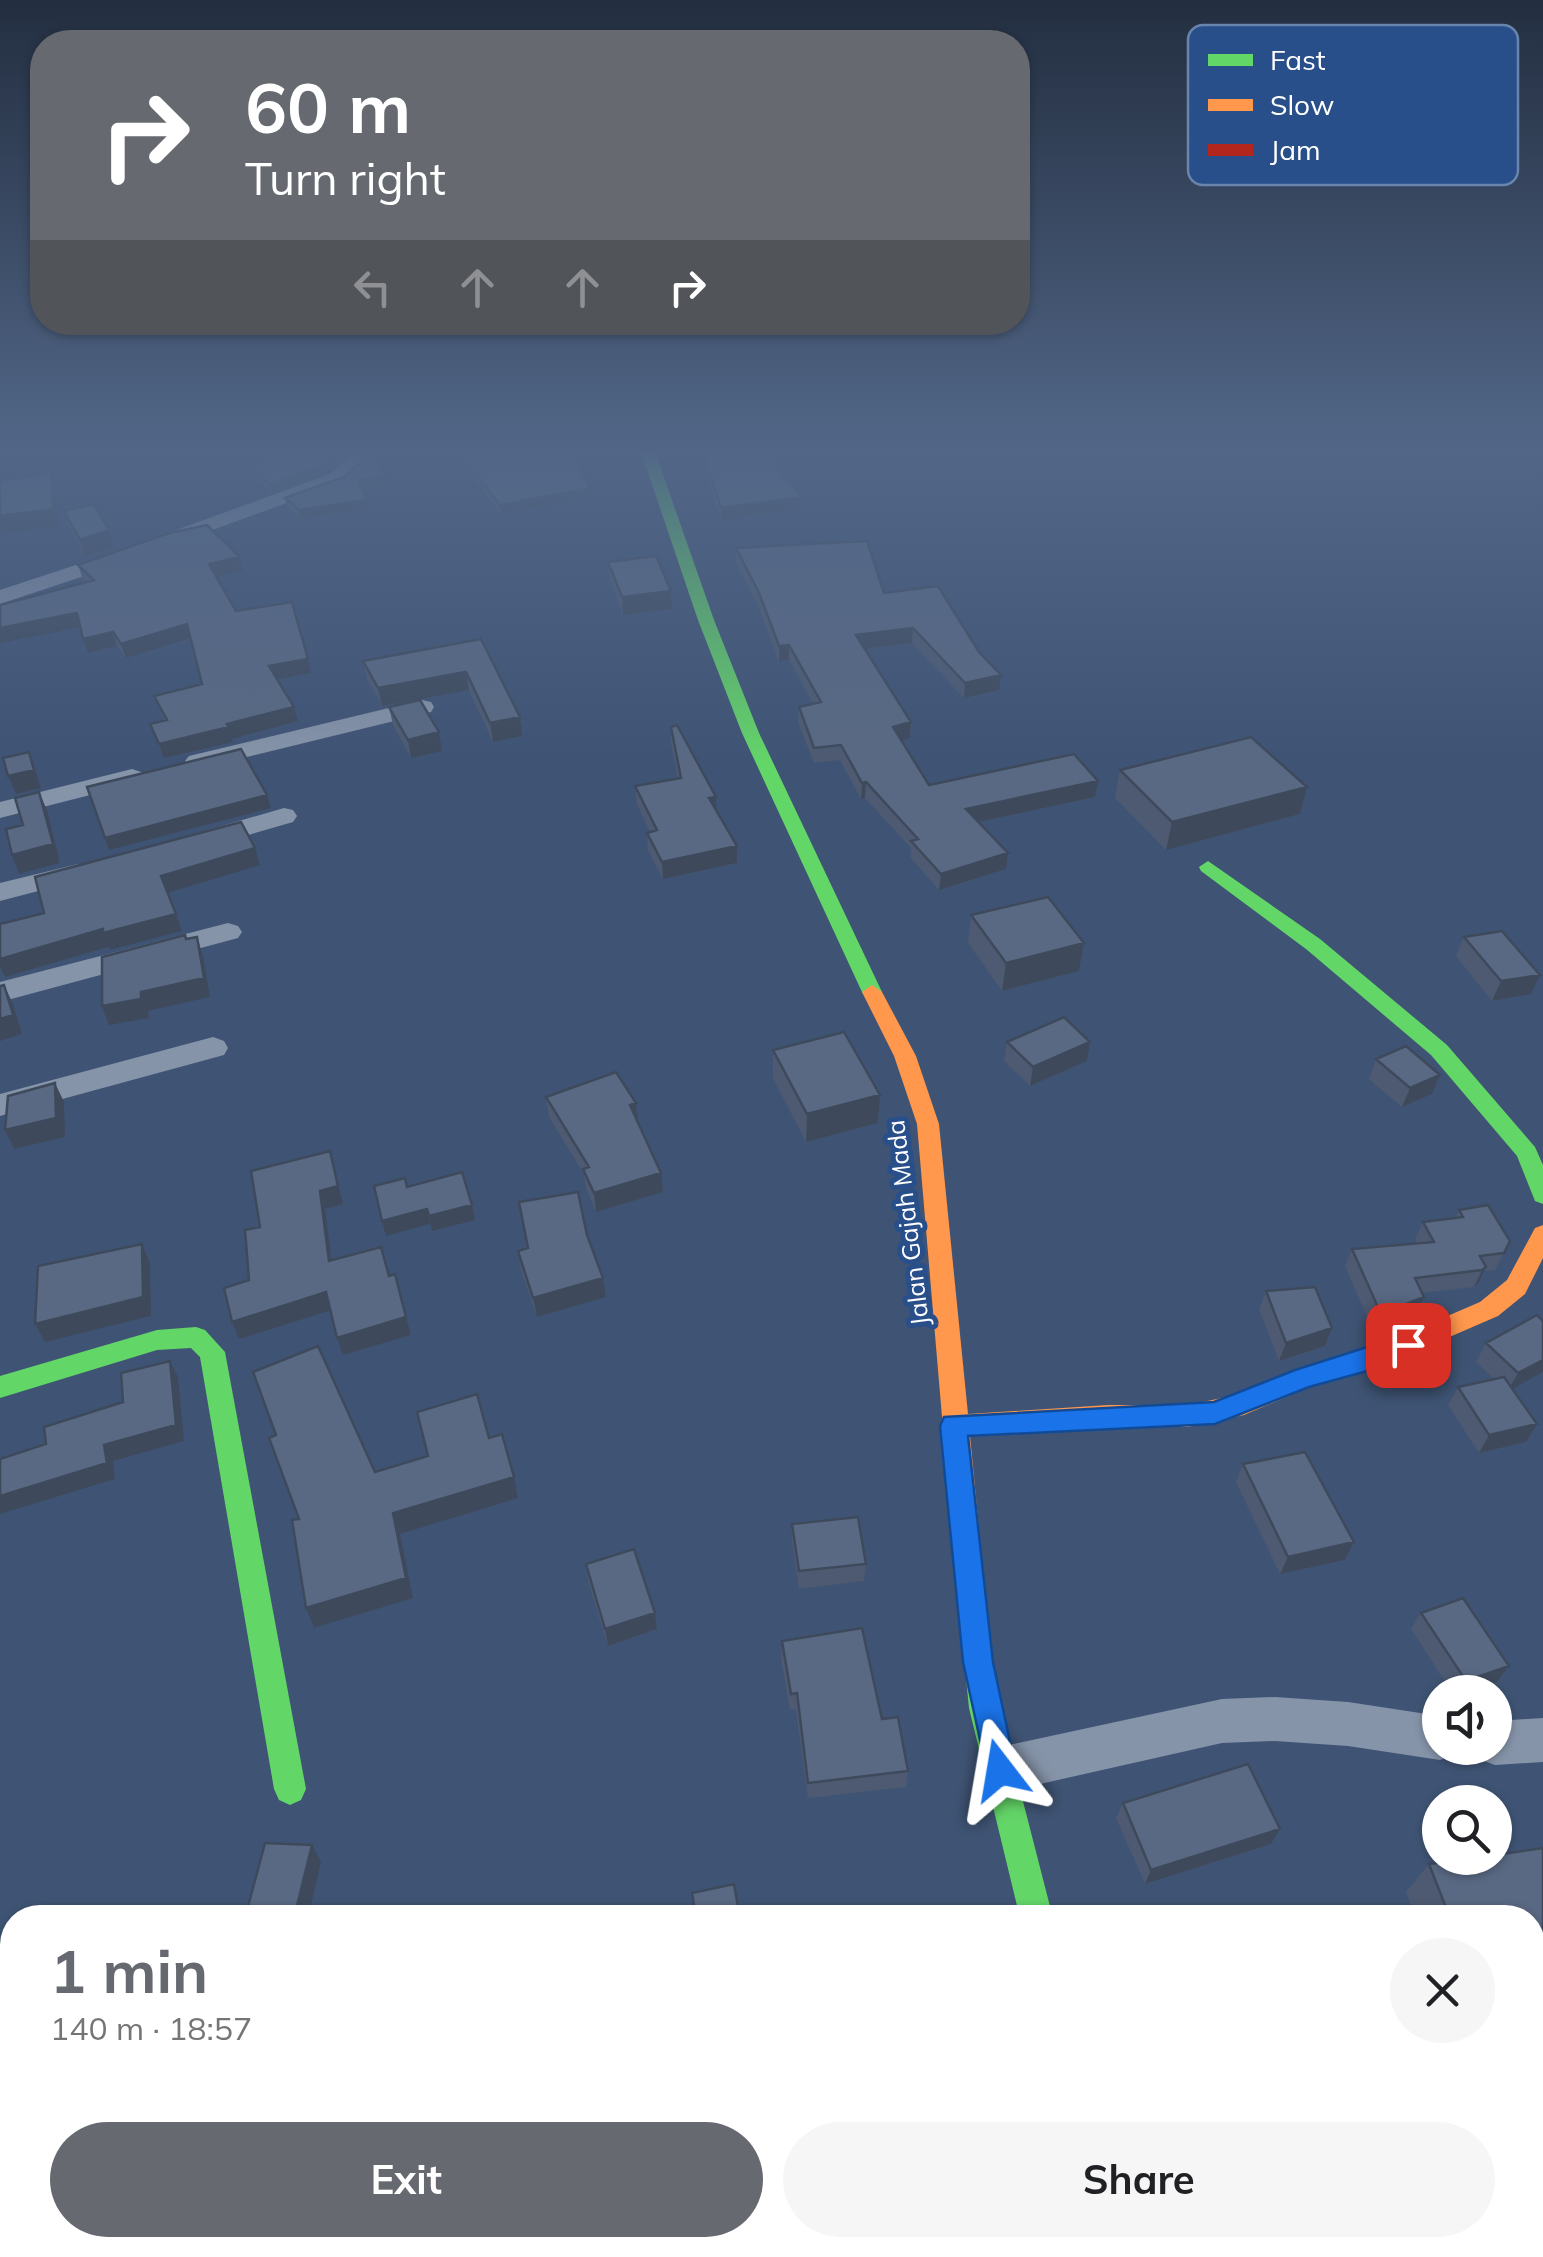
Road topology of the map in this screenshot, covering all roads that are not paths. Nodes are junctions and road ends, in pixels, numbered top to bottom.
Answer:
1 (124, 554) edge
2 (684, 554) edge
3 (0, 597) edge
4 (422, 707) edge
5 (0, 810) edge
6 (284, 816) dead end
7 (185, 845) edge
8 (111, 864) edge
9 (1208, 867) dead end
10 (0, 892) edge
11 (228, 932) dead end
12 (0, 992) edge
13 (212, 1048) dead end
14 (0, 1105) edge
15 (1543, 1195) edge
16 (1543, 1234) edge
17 (0, 1387) edge
18 (954, 1426) junction
19 (1422, 1735) edge
20 (1543, 1740) edge
21 (1512, 1742) edge
22 (1000, 1770) junction
23 (290, 1789) dead end
24 (1034, 1905) edge

1 - 3 street
2 - 18 main road, Jalan Gajah Mada
4 - 5 street
6 - 7 street
8 - 10 street
9 - 15 main road
11 - 12 street
13 - 14 street
16 - 18 main road
17 - 23 main road
18 - 22 main road, Jalan Gajah Mada
19 - 22 street
20 - 21 street
22 - 24 main road, Jalan Gajah Mada

